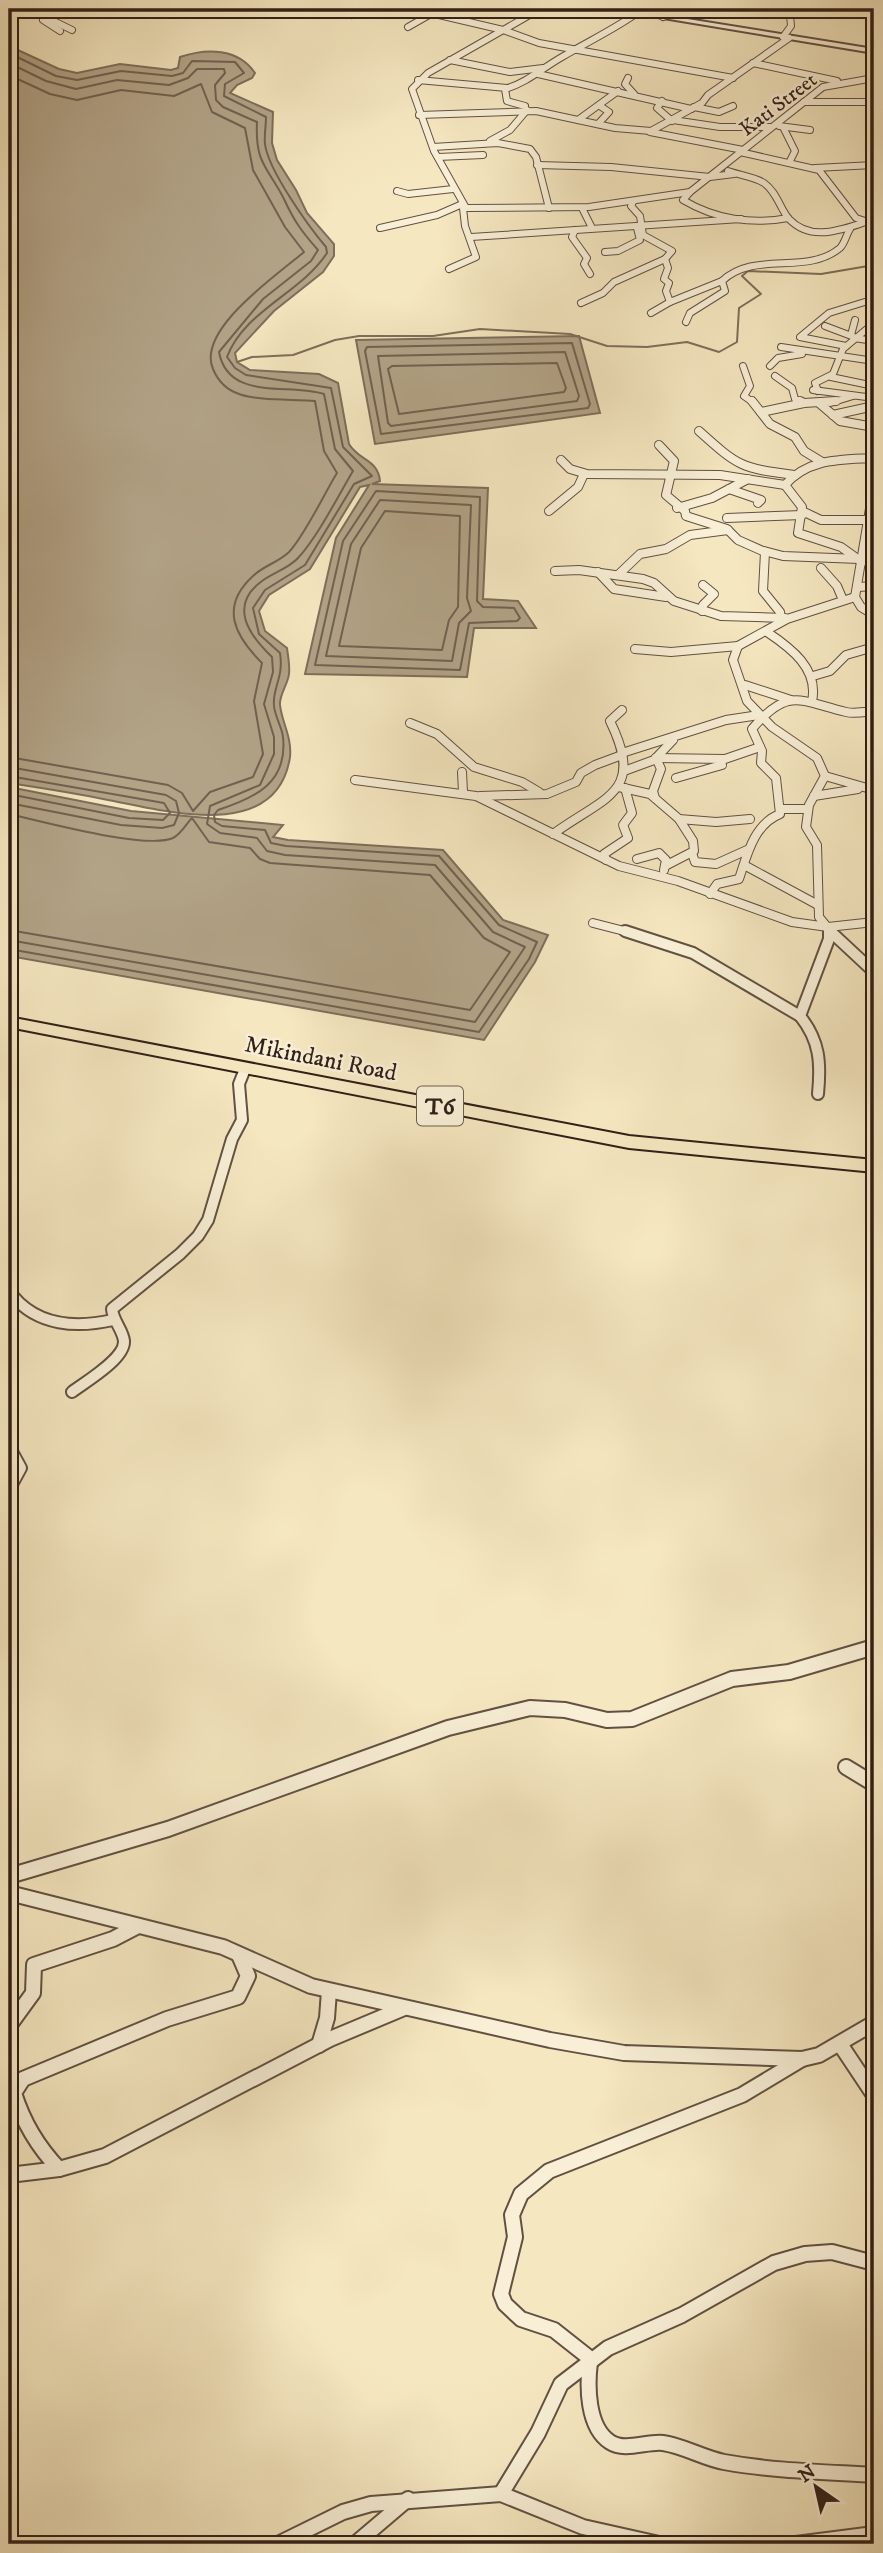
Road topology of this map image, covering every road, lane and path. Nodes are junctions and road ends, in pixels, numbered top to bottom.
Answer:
1 (29, 9) edge
2 (363, 9) edge
3 (420, 9) edge
4 (540, 9) edge
5 (613, 9) edge
6 (681, 9) edge
7 (795, 9) edge
8 (398, 11) dead end
9 (858, 11) dead end
10 (874, 12) edge
11 (637, 13) junction
12 (352, 15) dead end
13 (429, 15) junction
14 (444, 16) junction
15 (663, 17) junction
16 (41, 18) junction
17 (408, 27) dead end
18 (72, 30) dead end
19 (503, 30) junction
20 (60, 31) dead end
21 (786, 37) junction
22 (578, 49) junction
23 (874, 51) edge
24 (450, 60) junction
25 (753, 63) junction
26 (544, 68) junction
27 (538, 74) junction
28 (628, 78) dead end
29 (733, 78) junction
30 (874, 78) edge
31 (418, 80) junction
32 (839, 82) junction
33 (507, 88) junction
34 (618, 91) junction
35 (634, 94) junction
36 (662, 101) junction
37 (804, 102) junction
38 (874, 102) edge
39 (600, 106) junction
40 (733, 106) dead end
41 (692, 108) junction
42 (527, 110) junction
43 (536, 111) junction
44 (419, 115) junction
45 (578, 120) junction
46 (672, 120) junction
47 (598, 124) junction
48 (680, 124) junction
49 (665, 125) junction
50 (772, 126) junction
51 (783, 127) junction
52 (810, 130) dead end
53 (647, 131) junction
54 (486, 143) junction
55 (433, 146) junction
56 (742, 151) junction
57 (483, 155) dead end
58 (438, 157) junction
59 (790, 161) junction
60 (537, 164) junction
61 (874, 165) edge
62 (815, 168) junction
63 (718, 170) junction
64 (734, 174) junction
65 (710, 177) junction
66 (453, 189) junction
67 (397, 191) dead end
68 (690, 192) junction
69 (633, 205) junction
70 (462, 206) junction
71 (550, 208) junction
72 (582, 208) junction
73 (640, 216) junction
74 (788, 218) junction
75 (741, 219) junction
76 (866, 222) junction
77 (874, 223) edge
78 (639, 225) junction
79 (591, 226) junction
80 (380, 228) dead end
81 (850, 229) junction
82 (575, 230) junction
83 (563, 232) junction
84 (642, 234) junction
85 (471, 237) junction
86 (605, 252) dead end
87 (665, 260) junction
88 (449, 269) dead end
89 (590, 274) dead end
90 (722, 281) junction
91 (874, 290) edge
92 (670, 302) junction
93 (580, 303) dead end
94 (651, 313) dead end
95 (855, 320) dead end
96 (686, 322) dead end
97 (874, 323) edge
98 (825, 326) dead end
99 (835, 329) junction
100 (853, 337) junction
101 (802, 339) junction
102 (813, 341) junction
103 (874, 341) edge
104 (846, 346) junction
105 (781, 347) dead end
106 (796, 351) junction
107 (842, 357) junction
108 (874, 361) edge
109 (743, 366) dead end
110 (770, 366) dead end
111 (775, 376) dead end
112 (831, 377) junction
113 (874, 386) edge
114 (853, 396) junction
115 (874, 398) edge
116 (804, 403) junction
117 (819, 403) junction
118 (874, 406) edge
119 (761, 412) junction
120 (833, 415) junction
121 (874, 426) edge
122 (699, 431) dead end
123 (659, 445) dead end
124 (874, 458) edge
125 (561, 460) dead end
126 (822, 462) junction
127 (584, 474) junction
128 (673, 474) junction
129 (794, 475) junction
130 (748, 479) junction
131 (762, 481) junction
132 (785, 485) junction
133 (874, 485) edge
134 (729, 489) junction
135 (677, 508) junction
136 (549, 511) dead end
137 (720, 511) dead end
138 (802, 513) junction
139 (869, 517) edge
140 (727, 518) junction
141 (778, 518) junction
142 (799, 524) junction
143 (728, 529) junction
144 (764, 551) junction
145 (861, 560) junction
146 (821, 568) dead end
147 (555, 571) dead end
148 (598, 572) junction
149 (618, 575) junction
150 (703, 585) dead end
151 (874, 586) edge
152 (858, 587) junction
153 (666, 597) junction
154 (838, 601) junction
155 (858, 601) junction
156 (702, 611) junction
157 (874, 615) edge
158 (785, 618) junction
159 (767, 632) junction
160 (737, 646) junction
161 (874, 647) edge
162 (635, 649) dead end
163 (813, 676) junction
164 (746, 685) junction
165 (791, 700) junction
166 (812, 701) junction
167 (622, 710) dead end
168 (874, 711) edge
169 (760, 716) junction
170 (410, 723) dead end
171 (673, 738) junction
172 (760, 747) junction
173 (622, 754) junction
174 (656, 758) junction
175 (729, 758) junction
176 (624, 771) junction
177 (461, 772) dead end
178 (825, 776) junction
179 (676, 778) dead end
180 (355, 780) dead end
181 (622, 788) junction
182 (864, 789) junction
183 (874, 790) edge
184 (463, 792) junction
185 (541, 793) junction
186 (477, 796) junction
187 (814, 796) junction
188 (655, 798) junction
189 (781, 809) junction
190 (808, 809) junction
191 (679, 819) junction
192 (750, 819) dead end
193 (553, 834) junction
194 (624, 846) dead end
195 (747, 850) junction
196 (692, 853) junction
197 (637, 859) junction
198 (606, 860) junction
199 (744, 865) junction
200 (665, 866) junction
201 (639, 873) junction
202 (657, 877) junction
203 (710, 894) junction
204 (818, 905) junction
205 (874, 922) edge
206 (593, 923) dead end
207 (828, 928) junction
208 (874, 972) edge
209 (800, 1016) junction
210 (9, 1023) edge
211 (245, 1069) junction
212 (818, 1094) dead end
213 (874, 1166) edge
214 (9, 1297) edge
215 (113, 1320) junction
216 (72, 1392) dead end
217 (9, 1446) edge
218 (9, 1490) edge
219 (874, 1647) edge
220 (846, 1767) dead end
221 (874, 1784) edge
222 (9, 1876) edge
223 (9, 1893) edge
224 (138, 1926) junction
225 (237, 1953) junction
226 (329, 1991) junction
227 (404, 2008) junction
228 (874, 2023) edge
229 (9, 2026) edge
230 (840, 2044) junction
231 (318, 2045) junction
232 (802, 2059) junction
233 (874, 2095) edge
234 (59, 2169) junction
235 (9, 2175) edge
236 (874, 2263) edge
237 (591, 2361) junction
238 (874, 2475) edge
239 (501, 2494) junction
240 (408, 2499) junction
241 (874, 2534) edge
242 (278, 2544) edge
243 (355, 2544) edge
244 (660, 2544) edge
245 (796, 2544) edge

1 - 16 street
2 - 12 street
3 - 14 street
4 - 19 street
5 - 11 street
6 - 15 street
7 - 21 street
8 - 13 street
9 - 10 street
11 - 15 street
11 - 22 street
13 - 14 street
13 - 17 street
14 - 19 street
15 - 21 street
16 - 18 street
16 - 20 street
19 - 22 street
19 - 24 street
21 - 23 street
21 - 25 street
22 - 26 street
22 - 29 street
24 - 26 street
24 - 31 street
25 - 29 street
25 - 32 street
26 - 27 street
27 - 33 street
27 - 34 street
28 - 35 street
29 - 41 street
30 - 32 street, Kati Street
31 - 33 street
31 - 44 street
32 - 37 street, Kati Street
33 - 43 street
34 - 35 street
34 - 39 street
35 - 36 street
36 - 41 street
36 - 46 street
37 - 38 street
37 - 50 street, Kati Street
39 - 45 street
39 - 47 street
40 - 41 street
41 - 46 street
42 - 43 street
42 - 44 street
42 - 54 street
43 - 45 street
44 - 55 street
45 - 47 street
46 - 48 street
46 - 49 street
47 - 53 street
48 - 49 street
48 - 50 street
49 - 53 street
50 - 51 street
50 - 56 street, Kati Street
51 - 52 street
51 - 59 street
53 - 56 street
54 - 55 street
54 - 60 street
55 - 58 street
56 - 59 street
56 - 63 street, Kati Street
57 - 58 street
58 - 66 street
59 - 62 street
60 - 65 street
60 - 71 street
61 - 62 street
62 - 76 street
63 - 64 street
63 - 65 street, Kati Street
64 - 65 street
64 - 74 street
65 - 68 street, Kati Street
66 - 67 street
66 - 70 street
68 - 69 street
68 - 75 street
69 - 72 street
69 - 73 street
70 - 71 street
70 - 80 street
70 - 85 street
71 - 72 street
72 - 79 street
73 - 78 street
73 - 79 street
74 - 75 street
74 - 81 street
75 - 78 street
76 - 77 street
76 - 81 street
78 - 82 street
78 - 84 street
79 - 83 street
81 - 90 street
82 - 83 street
82 - 89 street
83 - 85 street
84 - 86 street
84 - 87 street
85 - 88 street
87 - 92 street
87 - 93 street
90 - 92 street
90 - 96 street
91 - 101 street
92 - 94 street
95 - 100 street
97 - 100 street
98 - 99 street
99 - 100 street
99 - 102 street
100 - 103 street
100 - 104 street
101 - 102 street
101 - 106 street
102 - 104 street
104 - 107 street
105 - 106 street
106 - 107 street
106 - 110 street
107 - 108 street
107 - 112 street
109 - 119 street
111 - 116 street
112 - 113 street
112 - 114 street
114 - 115 street
114 - 117 street
116 - 117 street
116 - 119 street
117 - 120 street
118 - 120 street
119 - 126 street
120 - 121 street
122 - 129 street
123 - 128 street
124 - 126 street
125 - 127 street
126 - 129 street
127 - 128 street
127 - 136 street
128 - 130 street
128 - 135 street
129 - 132 street
130 - 131 street
130 - 134 street
131 - 132 street
131 - 134 street
132 - 138 street
133 - 139 street
134 - 135 street
135 - 143 street
137 - 140 street
138 - 139 street
138 - 141 street
138 - 142 street
139 - 145 street
140 - 141 street
140 - 143 street
141 - 142 street
142 - 145 street
143 - 144 street
143 - 149 street
144 - 145 street
144 - 158 street
145 - 152 street
146 - 154 street
147 - 148 street
148 - 149 street
148 - 153 street
149 - 153 street
150 - 156 street
151 - 152 street
152 - 155 street
153 - 156 street
154 - 155 street
154 - 158 street
155 - 157 street
156 - 158 street
158 - 159 street
159 - 160 street
159 - 163 street
160 - 162 street
160 - 164 street
161 - 163 street
163 - 166 street
164 - 165 street
164 - 169 street
165 - 166 street
165 - 169 street
166 - 168 street
167 - 173 street
169 - 171 street
169 - 172 street
169 - 178 street
170 - 185 street
171 - 173 street
171 - 174 street
172 - 175 street
172 - 189 street
173 - 176 street
173 - 185 street
174 - 175 street
174 - 176 street
174 - 188 street
175 - 179 street
176 - 181 street
177 - 184 street
178 - 182 street
178 - 187 street
180 - 184 street
181 - 188 street
181 - 193 street
181 - 198 street
182 - 183 street
182 - 187 street
184 - 186 street
185 - 186 street
186 - 193 street
187 - 190 street
188 - 191 street
189 - 190 street
189 - 195 street
190 - 204 street
191 - 192 street
191 - 196 street
193 - 198 street
194 - 197 street
195 - 196 street
195 - 199 street
196 - 200 street
197 - 200 street
197 - 201 street
198 - 201 street
199 - 203 street
199 - 204 street
200 - 202 street
201 - 202 street
202 - 203 street
203 - 207 street
204 - 207 street
205 - 207 street
206 - 209 street
207 - 208 street
207 - 209 street
209 - 212 street
210 - 211 highway, Mikindani Road / T6
211 - 213 highway, Mikindani Road / T6
211 - 215 street
214 - 215 street
215 - 216 street
217 - 218 street
219 - 222 street
220 - 221 street
223 - 224 street
224 - 225 street
224 - 229 street
225 - 226 street
225 - 234 street
226 - 227 street
226 - 231 street
227 - 231 street
227 - 232 street
228 - 230 street
230 - 232 street
230 - 233 street
231 - 234 street
232 - 237 street
234 - 235 street
236 - 237 street
237 - 238 street
237 - 239 street
239 - 240 street
239 - 244 street
240 - 242 street
240 - 243 street
241 - 245 street

